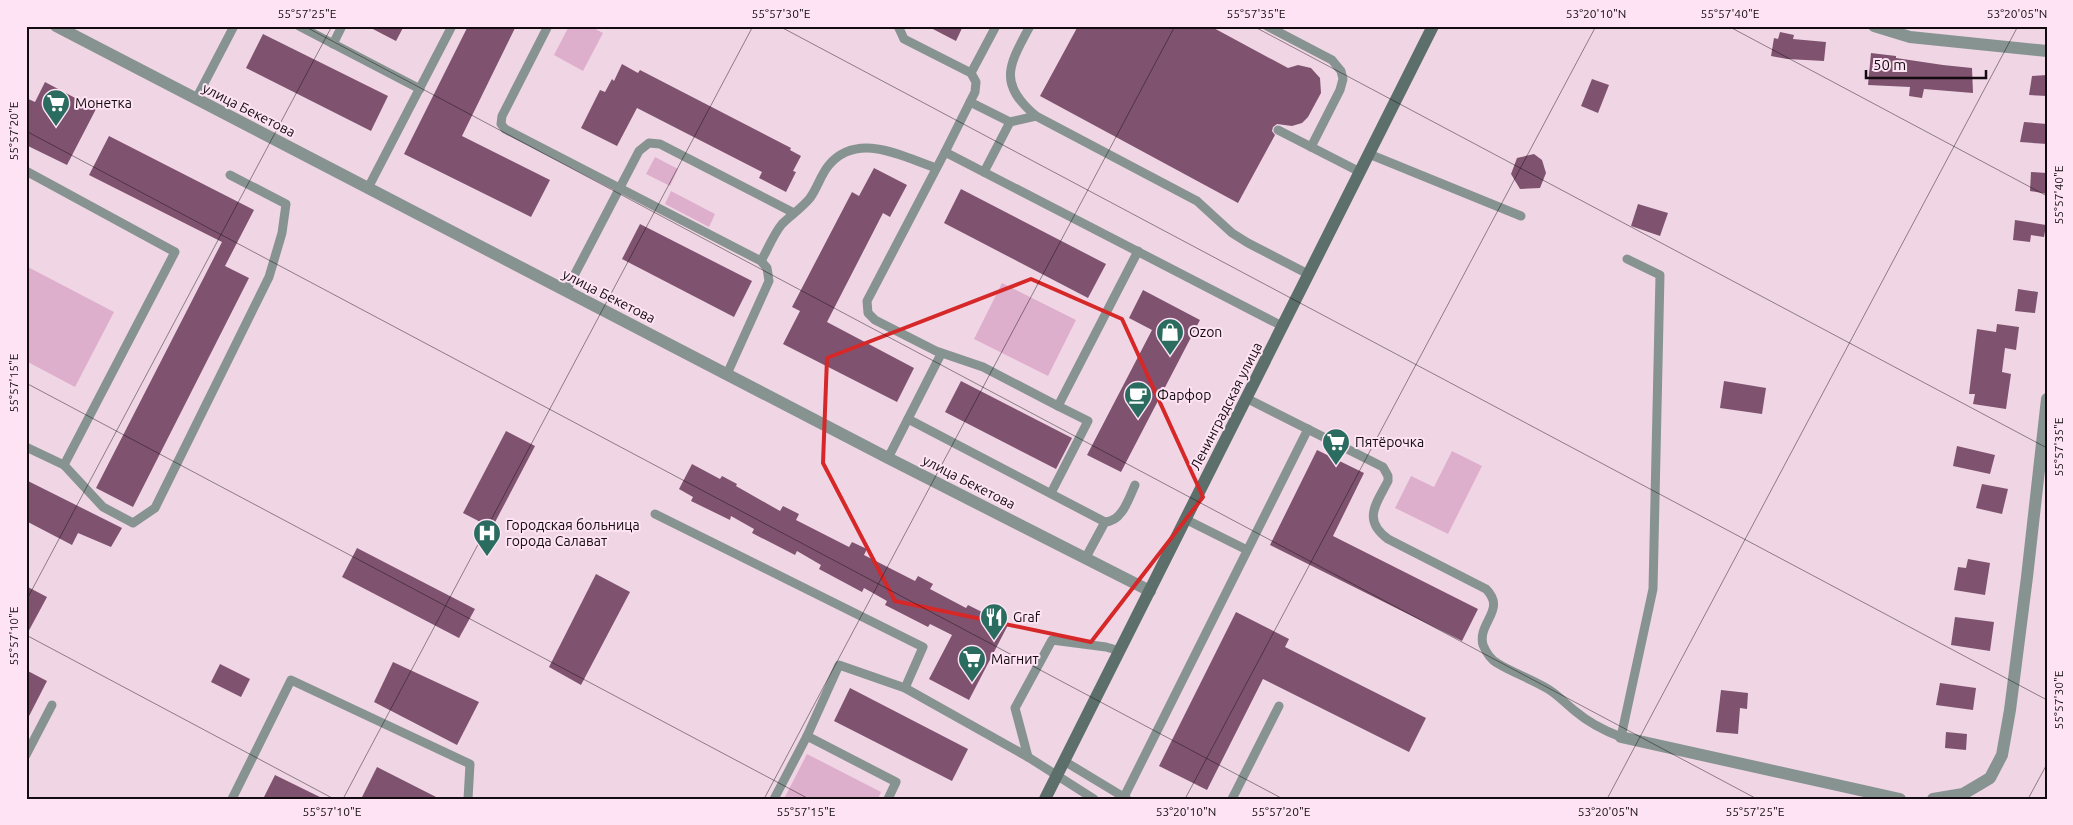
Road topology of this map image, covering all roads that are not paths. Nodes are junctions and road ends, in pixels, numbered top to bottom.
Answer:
1 (56, 26) edge
2 (234, 26) edge
3 (299, 26) edge
4 (342, 26) edge
5 (452, 26) edge
6 (548, 26) edge
7 (898, 26) edge
8 (996, 26) edge
9 (1030, 26) edge
10 (1267, 26) edge
11 (1433, 26) edge
12 (1874, 26) edge
13 (333, 44) junction
14 (2047, 51) edge
15 (971, 73) junction
16 (420, 89) junction
17 (196, 100) junction
18 (970, 102) junction
19 (1036, 116) junction
20 (1010, 122) junction
21 (1278, 130) dead end
22 (1311, 147) junction
23 (945, 152) junction
24 (1368, 154) junction
25 (936, 168) junction
26 (26, 171) edge
27 (984, 172) junction
28 (1360, 172) junction
29 (230, 175) dead end
30 (368, 188) junction
31 (620, 188) junction
32 (794, 213) junction
33 (1521, 216) dead end
34 (1138, 251) junction
35 (1627, 259) dead end
36 (761, 261) junction
37 (1308, 274) junction
38 (566, 291) junction
39 (1282, 326) junction
40 (942, 354) junction
41 (728, 374) junction
42 (1246, 398) junction
43 (2047, 399) edge
44 (1058, 406) junction
45 (908, 419) junction
46 (1308, 429) junction
47 (26, 447) edge
48 (888, 458) junction
49 (64, 465) junction
50 (1135, 485) dead end
51 (1051, 493) junction
52 (655, 514) dead end
53 (1185, 519) junction
54 (1105, 522) junction
55 (1247, 550) junction
56 (1085, 559) junction
57 (1150, 591) junction
58 (1120, 651) junction
59 (905, 688) junction
60 (52, 705) dead end
61 (1279, 706) dead end
62 (807, 736) junction
63 (1622, 737) junction
64 (26, 755) edge
65 (1028, 757) junction
66 (1064, 761) junction
67 (1057, 776) junction
68 (1125, 798) edge
69 (232, 799) edge
70 (468, 799) edge
71 (774, 799) edge
72 (888, 799) edge
73 (1045, 799) edge
74 (1094, 799) edge
75 (1232, 799) edge
76 (1900, 799) edge
77 (1933, 799) edge

1 - 17 street, улица Бекетова
2 - 17 lane
3 - 13 lane
4 - 13 lane
5 - 16 lane
6 - 31 lane
7 - 15 lane
8 - 15 lane
9 - 19 lane
10 - 22 lane
11 - 24 street, Ленинградская улица
12 - 14 street
13 - 16 lane
15 - 18 lane
16 - 30 lane
17 - 30 street, улица Бекетова
18 - 20 lane
18 - 23 lane
19 - 20 lane
19 - 37 lane
20 - 27 lane
21 - 22 lane
22 - 28 lane
23 - 25 lane
23 - 27 lane
24 - 28 street, Ленинградская улица
24 - 33 lane
25 - 32 lane
25 - 40 lane
26 - 49 lane
27 - 34 lane
28 - 37 street, Ленинградская улица
29 - 49 lane
30 - 38 street, улица Бекетова
31 - 32 lane
31 - 36 lane
31 - 38 lane
32 - 36 lane
34 - 39 lane
34 - 44 lane
35 - 63 lane
36 - 41 lane
37 - 39 street, Ленинградская улица
38 - 41 street, улица Бекетова
39 - 42 street, Ленинградская улица
40 - 44 lane
40 - 45 lane
41 - 48 street, улица Бекетова
42 - 46 lane
42 - 53 street, Ленинградская улица
43 - 77 street
44 - 51 lane
45 - 48 lane
45 - 51 lane
46 - 55 lane
46 - 63 lane
47 - 49 lane
48 - 56 street, улица Бекетова
50 - 54 lane
51 - 54 lane
52 - 59 lane
53 - 55 lane
53 - 57 street, Ленинградская улица
54 - 56 lane
55 - 68 lane
56 - 57 street, улица Бекетова
57 - 58 street, Ленинградская улица
58 - 65 lane
58 - 66 street, Ленинградская улица
59 - 62 lane
59 - 65 lane
60 - 64 lane
61 - 75 lane
62 - 71 lane
62 - 72 lane
63 - 76 street
65 - 67 lane
66 - 67 street, Ленинградская улица
66 - 68 lane
67 - 73 street, Ленинградская улица
67 - 74 lane
69 - 70 lane

